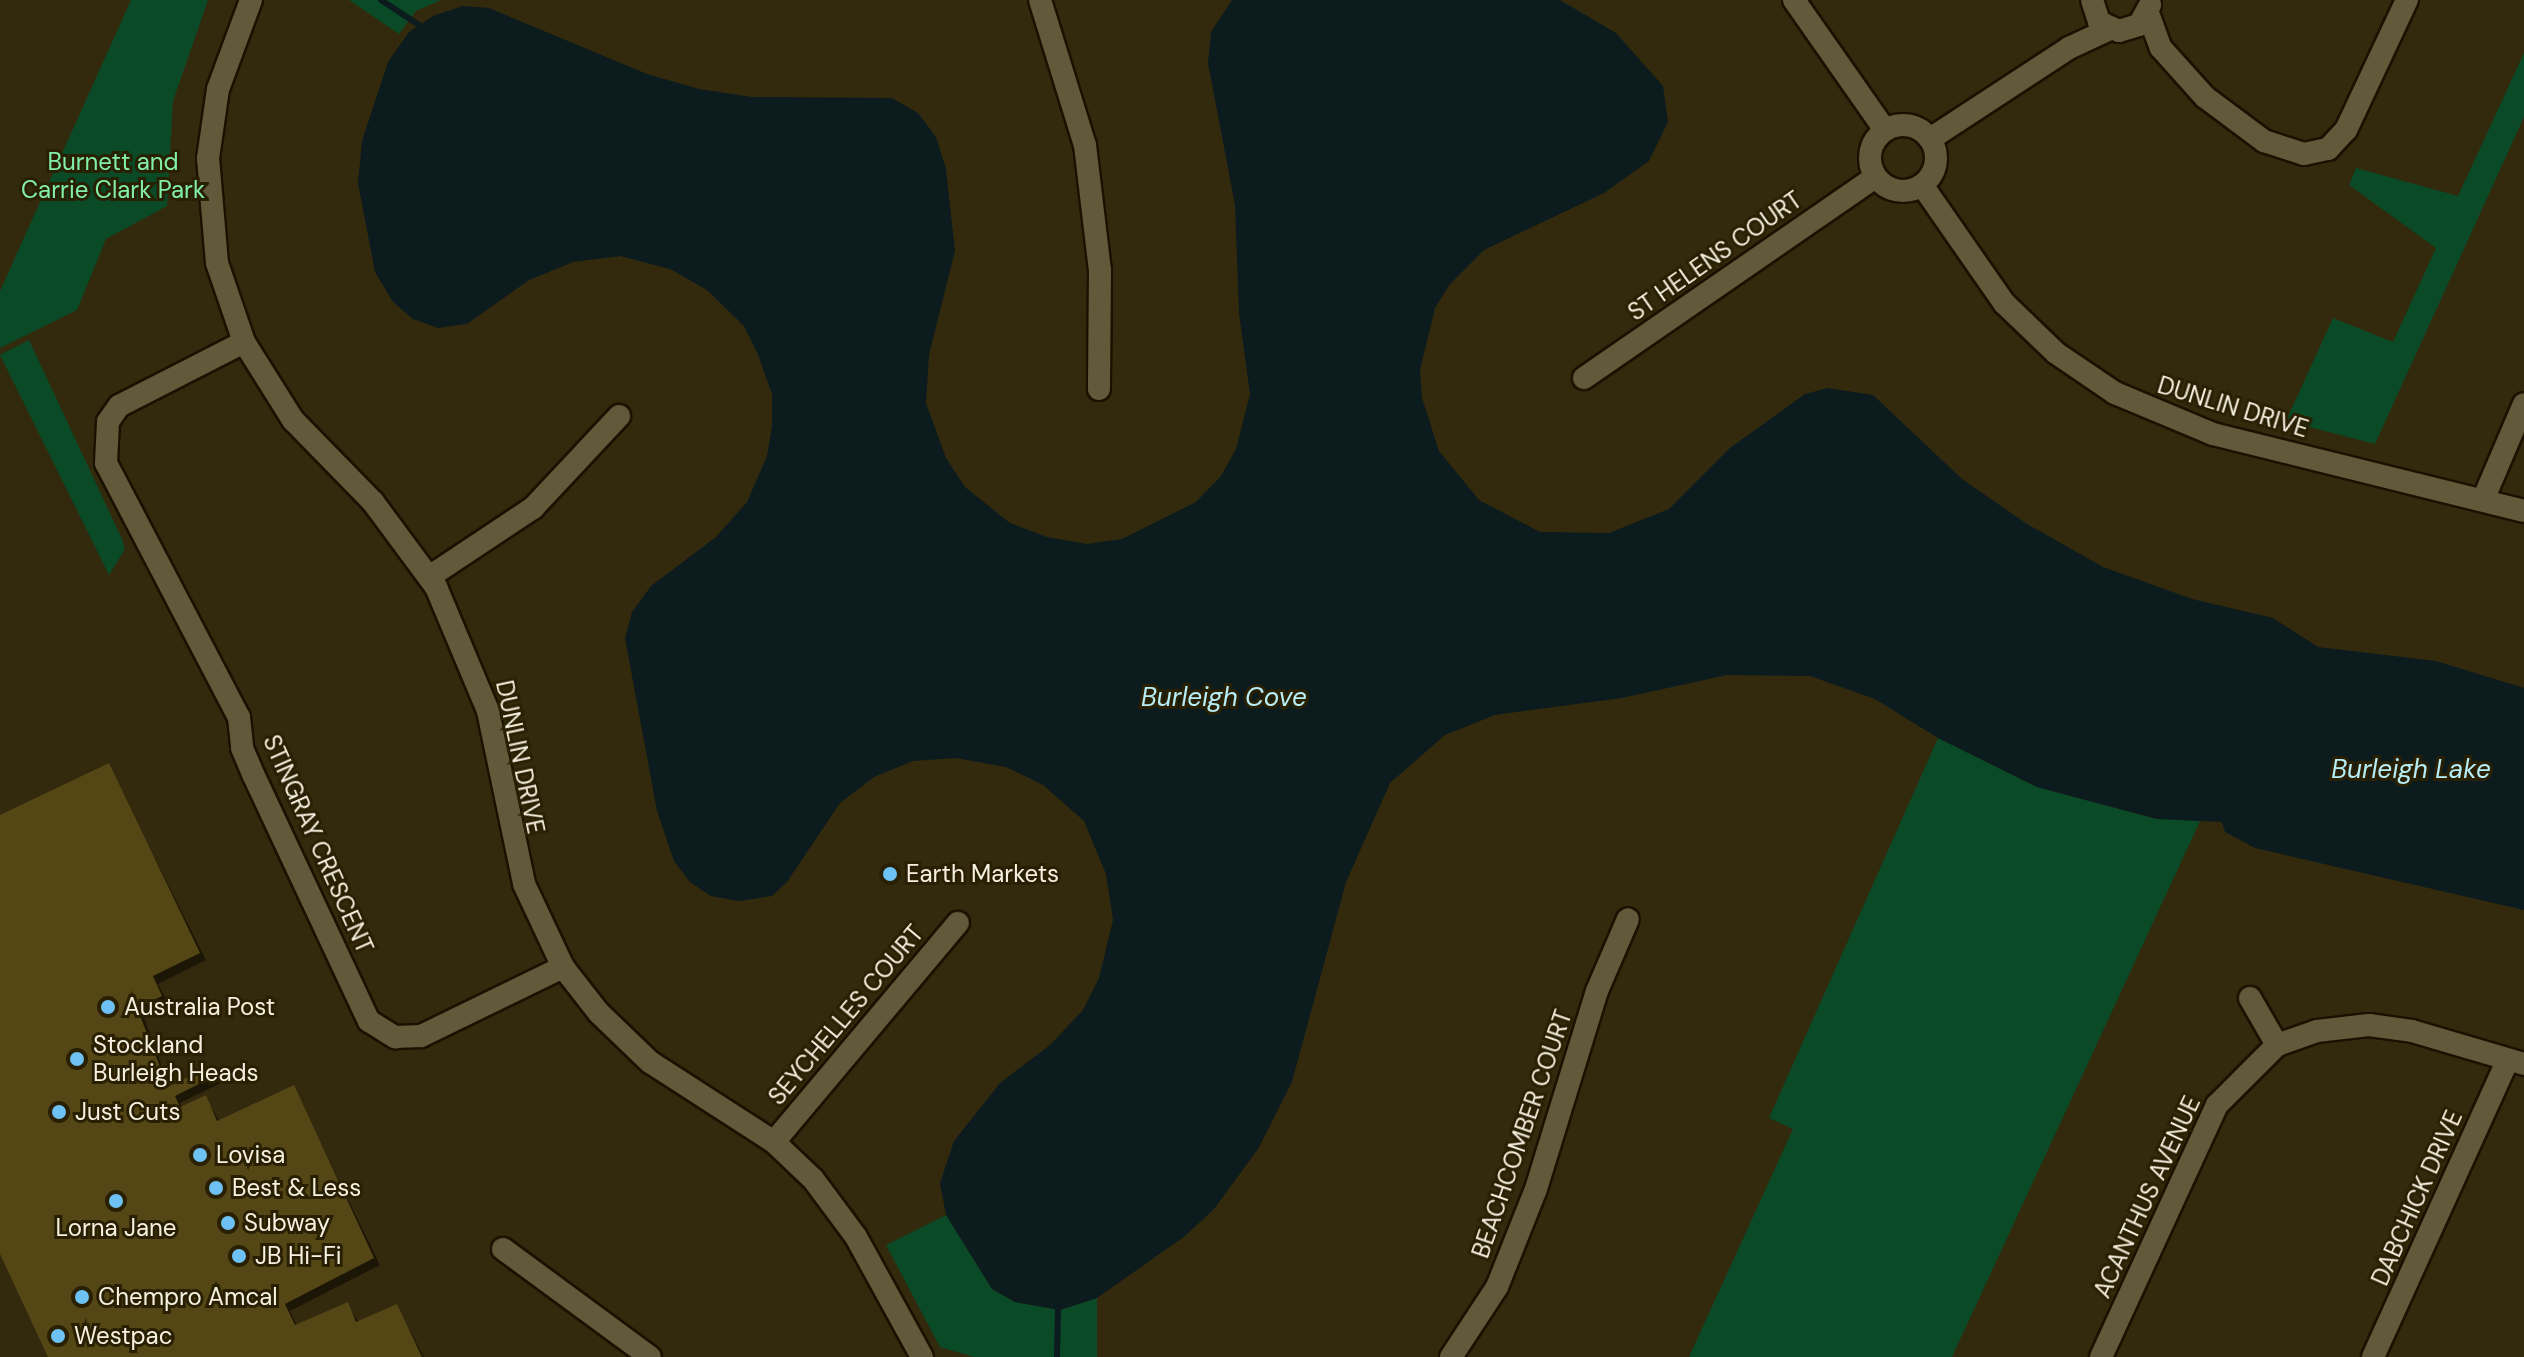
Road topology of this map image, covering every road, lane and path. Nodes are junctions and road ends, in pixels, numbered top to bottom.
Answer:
1 (251, 0) edge
2 (1040, 0) edge
3 (1794, 0) edge
4 (2407, 0) edge
5 (2092, 4) edge
6 (2150, 6) edge
7 (2118, 30) junction
8 (2069, 48) junction
9 (2161, 48) junction
10 (1885, 130) junction
11 (1930, 139) junction
12 (1875, 177) junction
13 (1922, 185) junction
14 (244, 342) junction
15 (1584, 378) dead end
16 (1099, 389) dead end
17 (2524, 404) edge
18 (619, 416) dead end
19 (2483, 500) junction
20 (2524, 511) edge
21 (429, 577) junction
22 (1628, 919) dead end
23 (958, 923) dead end
24 (563, 967) junction
25 (2250, 998) dead end
26 (2277, 1045) junction
27 (2516, 1062) edge
28 (774, 1142) junction
29 (503, 1249) dead end
30 (650, 1357) edge
31 (922, 1357) edge
32 (1451, 1357) edge
33 (2101, 1357) edge
34 (2373, 1357) edge

1 - 14 street, DUNLIN DRIVE
2 - 16 street
3 - 10 street
4 - 9 street
5 - 7 street
5 - 8 street
6 - 7 street
6 - 9 street
7 - 8 street
7 - 9 street
8 - 11 street
10 - 11 street
10 - 12 street
11 - 13 street
12 - 13 street
12 - 15 street, ST HELENS COURT
13 - 19 street, DUNLIN DRIVE
14 - 21 street, DUNLIN DRIVE
14 - 24 street, STINGRAY CRESCENT
17 - 19 street
18 - 21 street
19 - 20 street, DUNLIN DRIVE
21 - 24 street, DUNLIN DRIVE
22 - 32 street, BEACHCOMBER COURT
23 - 28 street, SEYCHELLES COURT
24 - 28 street, DUNLIN DRIVE
25 - 26 street
26 - 27 street, ACANTHUS AVENUE
26 - 33 street, ACANTHUS AVENUE
27 - 34 street, DABCHICK DRIVE
28 - 31 street, DUNLIN DRIVE
29 - 30 street

